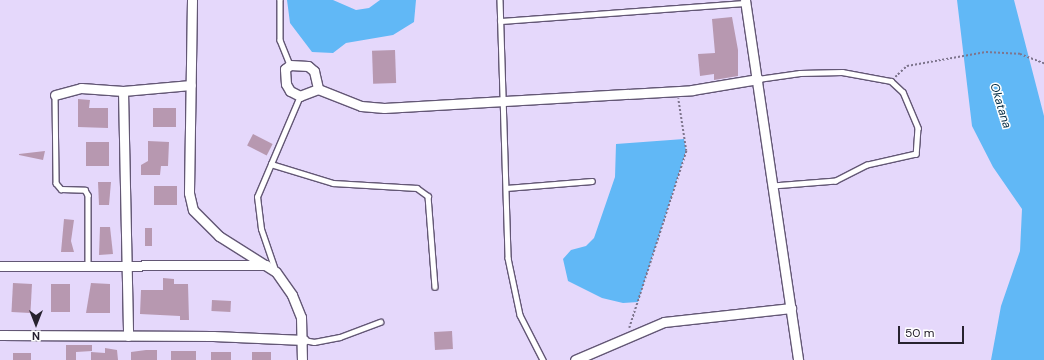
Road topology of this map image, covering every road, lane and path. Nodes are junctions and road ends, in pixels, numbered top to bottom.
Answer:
1 (192, 0) edge
2 (280, 0) edge
3 (500, 0) edge
4 (745, 1) edge
5 (500, 21) junction
6 (1044, 63) edge
7 (290, 64) junction
8 (758, 79) junction
9 (891, 81) junction
10 (191, 85) junction
11 (318, 89) junction
12 (124, 91) junction
13 (676, 91) junction
14 (55, 95) joint
15 (300, 96) junction
16 (502, 103) junction
17 (272, 164) junction
18 (592, 181) dead end
19 (773, 186) junction
20 (506, 188) junction
21 (266, 265) junction
22 (0, 266) edge
23 (88, 266) junction
24 (125, 266) junction
25 (276, 272) junction
26 (434, 287) dead end
27 (791, 308) junction
28 (380, 322) dead end
29 (0, 335) edge
30 (128, 336) junction
31 (625, 337) junction
32 (304, 340) junction
33 (302, 360) edge
34 (543, 360) edge
35 (575, 360) edge
36 (798, 360) edge

1 - 10 street
2 - 7 lane
3 - 5 lane
4 - 5 lane
4 - 8 street
5 - 16 lane
6 - 9 path
7 - 11 street
7 - 15 street
8 - 9 lane
8 - 13 street
8 - 19 street
9 - 19 lane
10 - 12 street
10 - 21 street
11 - 15 street
11 - 16 street
12 - 14 street
12 - 24 street
13 - 16 street
13 - 31 path
14 - 23 lane
15 - 17 lane
16 - 20 lane
17 - 25 lane
17 - 26 lane
18 - 20 lane
19 - 27 street
20 - 34 lane
21 - 24 street
21 - 25 street
22 - 23 street
23 - 24 street
24 - 30 street
25 - 32 street
27 - 31 street
27 - 36 street
28 - 32 lane
29 - 30 street
30 - 32 street
31 - 35 street
32 - 33 street

